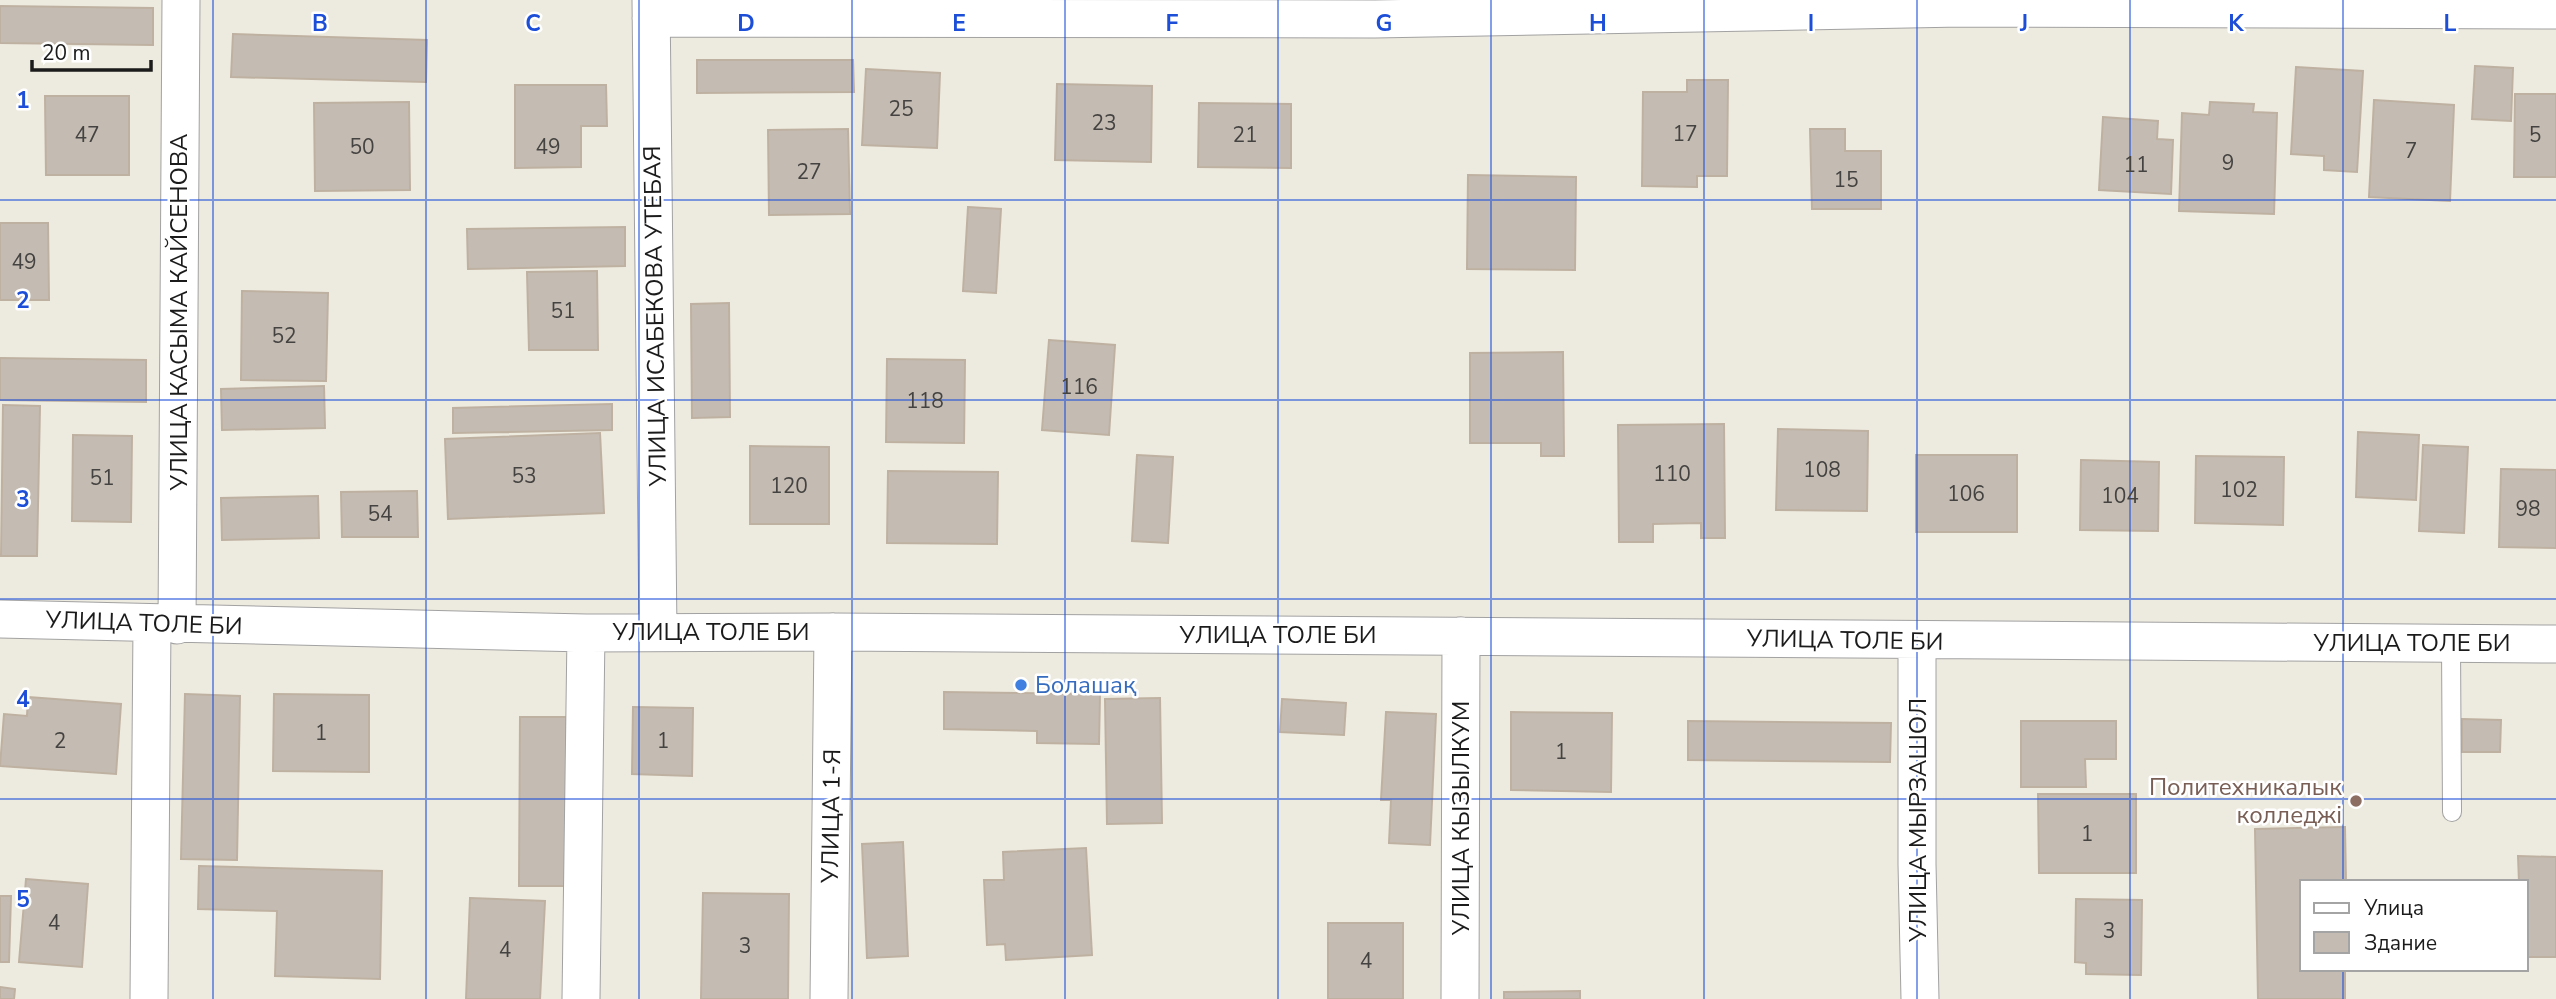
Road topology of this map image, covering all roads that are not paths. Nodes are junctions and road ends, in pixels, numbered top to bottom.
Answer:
1 (181, 0) edge
2 (1961, 4) edge
3 (651, 9) edge
4 (1377, 9) edge
5 (2556, 10) edge
6 (0, 619) edge
7 (164, 624) junction
8 (658, 632) junction
9 (833, 632) junction
10 (586, 633) junction
11 (1461, 636) junction
12 (1917, 641) junction
13 (2556, 643) edge
14 (2451, 644) junction
15 (2452, 812) dead end
16 (149, 999) edge
17 (581, 999) edge
18 (829, 999) edge
19 (1460, 999) edge
20 (1920, 999) edge

1 - 7 street, УЛИЦА КАСЫМА КАЙСЕНОВА
2 - 4 street
2 - 5 street
3 - 4 street
3 - 8 street, УЛИЦА ИСАБЕКОВА УТЕБАЯ
6 - 7 street, УЛИЦА ТОЛЕ БИ
7 - 10 street, УЛИЦА ТОЛЕ БИ
7 - 16 street, УЛИЦА КАСЫМА КАЙСЕНОВА
8 - 9 street, УЛИЦА ТОЛЕ БИ
8 - 10 street, УЛИЦА ТОЛЕ БИ
9 - 11 street, УЛИЦА ТОЛЕ БИ
9 - 18 street, УЛИЦА 1-Я
10 - 17 street
11 - 12 street, УЛИЦА ТОЛЕ БИ
11 - 19 street, УЛИЦА КЫЗЫЛКУМ
12 - 14 street, УЛИЦА ТОЛЕ БИ
12 - 20 street, УЛИЦА МЫРЗАШОЛ
13 - 14 street, УЛИЦА ТОЛЕ БИ
14 - 15 lane

